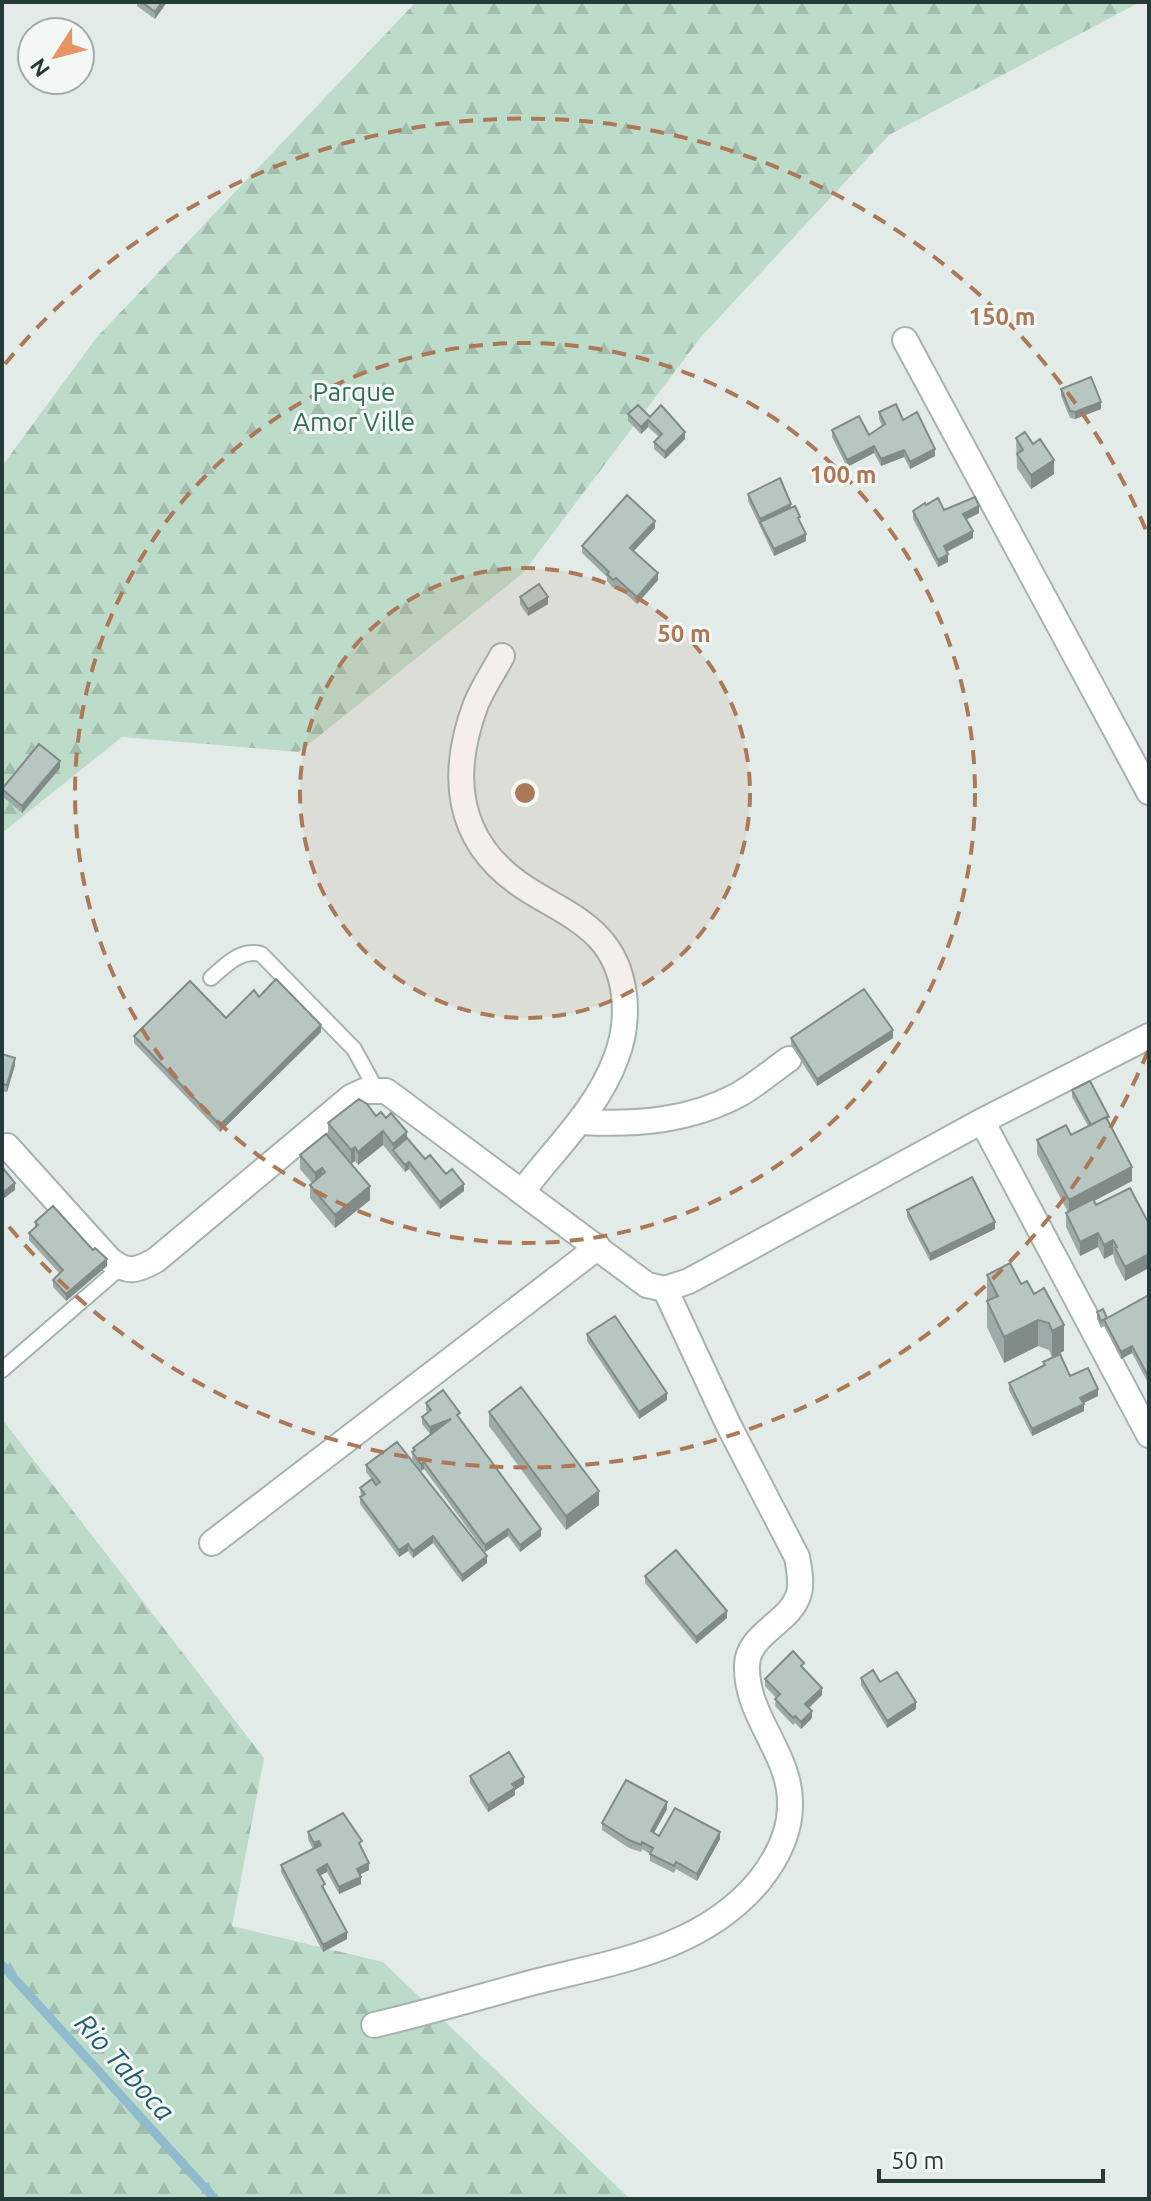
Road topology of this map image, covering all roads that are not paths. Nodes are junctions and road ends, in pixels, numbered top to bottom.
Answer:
1 (905, 340) dead end
2 (502, 656) dead end
3 (1149, 792) edge
4 (211, 978) dead end
5 (1149, 1036) edge
6 (789, 1059) dead end
7 (376, 1089) junction
8 (982, 1121) junction
9 (581, 1122) junction
10 (7, 1146) dead end
11 (522, 1192) junction
12 (598, 1247) junction
13 (120, 1268) junction
14 (665, 1289) junction
15 (2, 1370) edge
16 (1149, 1435) edge
17 (212, 1543) dead end
18 (374, 2025) dead end

1 - 3 street
2 - 9 street
4 - 7 lane
5 - 8 street
6 - 9 street
7 - 11 street
7 - 13 street
8 - 14 street
8 - 16 street
9 - 11 street
10 - 13 street
11 - 12 street
12 - 14 street
12 - 17 street
13 - 15 lane
14 - 18 street

